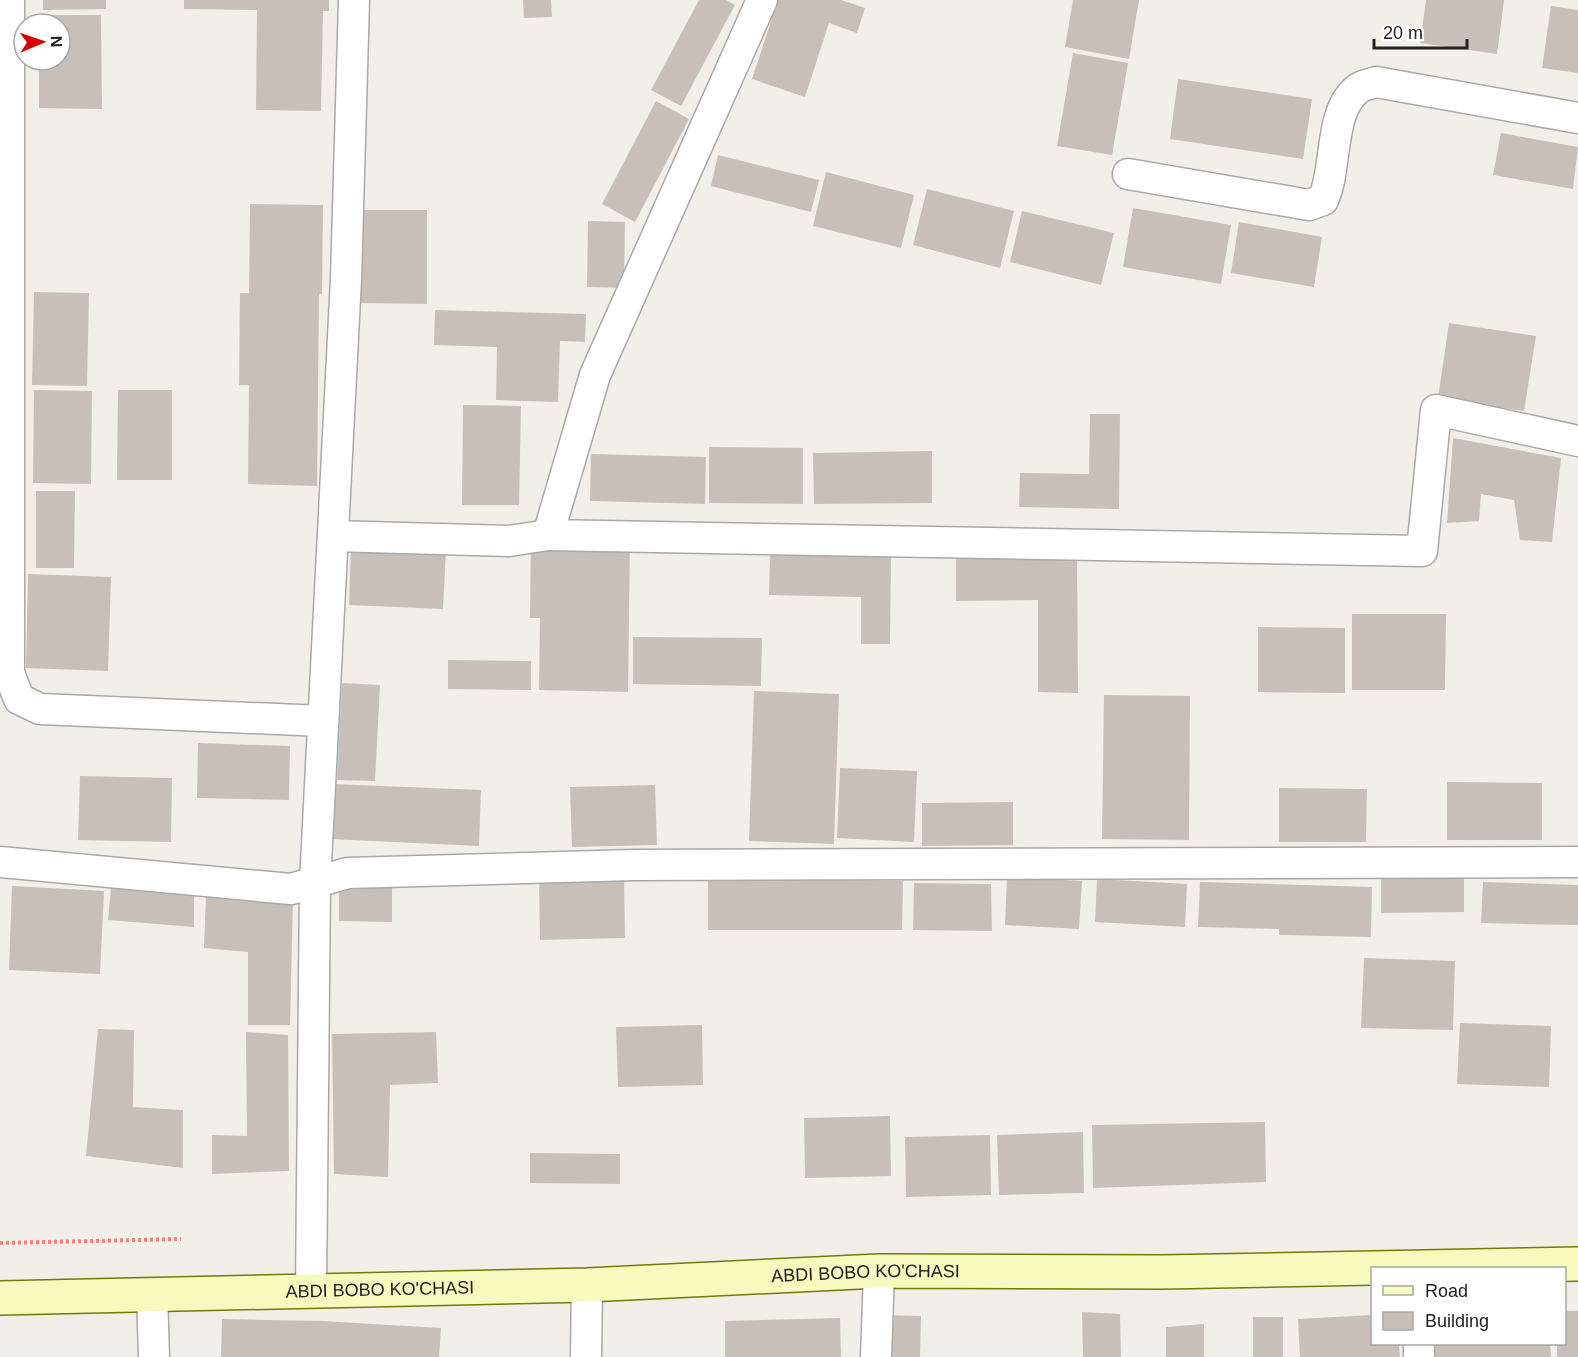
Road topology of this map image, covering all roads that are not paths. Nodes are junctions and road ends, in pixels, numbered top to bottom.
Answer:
1 (9, 0) edge
2 (354, 0) edge
3 (762, 0) edge
4 (1578, 118) edge
5 (1128, 174) dead end
6 (1578, 441) edge
7 (548, 535) junction
8 (333, 536) junction
9 (323, 721) junction
10 (0, 862) edge
11 (1578, 862) edge
12 (315, 884) junction
13 (1578, 1264) edge
14 (1458, 1267) edge
15 (1371, 1269) edge
16 (879, 1271) junction
17 (586, 1285) junction
18 (311, 1291) junction
19 (152, 1294) junction
20 (0, 1298) edge
21 (154, 1357) edge
22 (586, 1357) edge
23 (876, 1357) edge

1 - 9 street
2 - 8 street
3 - 7 street
4 - 5 street
6 - 7 street
7 - 8 street
8 - 9 street
9 - 12 street
10 - 12 street
11 - 12 street
12 - 18 street
13 - 14 main road, ABDI BOBO KO'CHASI
15 - 16 main road, ABDI BOBO KO'CHASI
16 - 17 main road, ABDI BOBO KO'CHASI
16 - 23 street
17 - 18 main road, ABDI BOBO KO'CHASI
17 - 22 street
18 - 19 main road, ABDI BOBO KO'CHASI
19 - 20 main road
19 - 21 street

